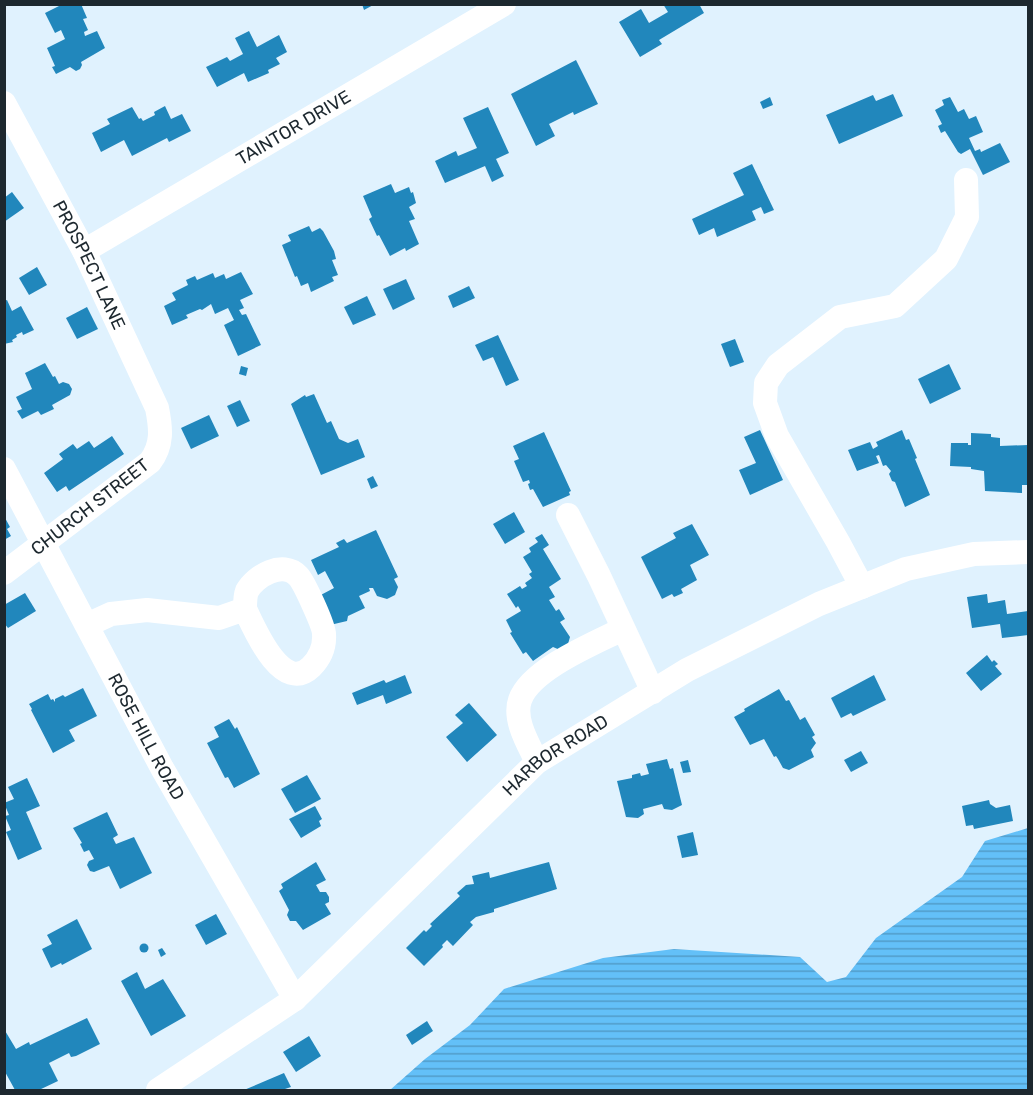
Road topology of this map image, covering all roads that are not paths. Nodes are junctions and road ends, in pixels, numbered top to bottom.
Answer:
1 (504, 4) edge
2 (4, 103) edge
3 (966, 180) dead end
4 (84, 251) junction
5 (161, 433) joint
6 (4, 469) edge
7 (568, 516) dead end
8 (44, 544) junction
9 (1029, 552) edge
10 (4, 573) edge
11 (862, 587) junction
12 (245, 609) dead end
13 (87, 626) junction
14 (623, 629) junction
15 (653, 692) junction
16 (537, 762) junction
17 (295, 999) junction
18 (158, 1090) edge

1 - 4 street, TAINTOR DRIVE
2 - 4 street, PROSPECT LANE
3 - 11 street
4 - 5 street, PROSPECT LANE
5 - 8 street, CHURCH STREET
6 - 8 street, ROSE HILL ROAD
7 - 14 street
8 - 10 street, CHURCH STREET
8 - 13 street, ROSE HILL ROAD
9 - 11 street, HARBOR ROAD
11 - 15 street, HARBOR ROAD
12 - 13 street
13 - 17 street, ROSE HILL ROAD
14 - 15 street
14 - 16 street
15 - 16 street, HARBOR ROAD
16 - 17 street, HARBOR ROAD
17 - 18 street, HARBOR ROAD

